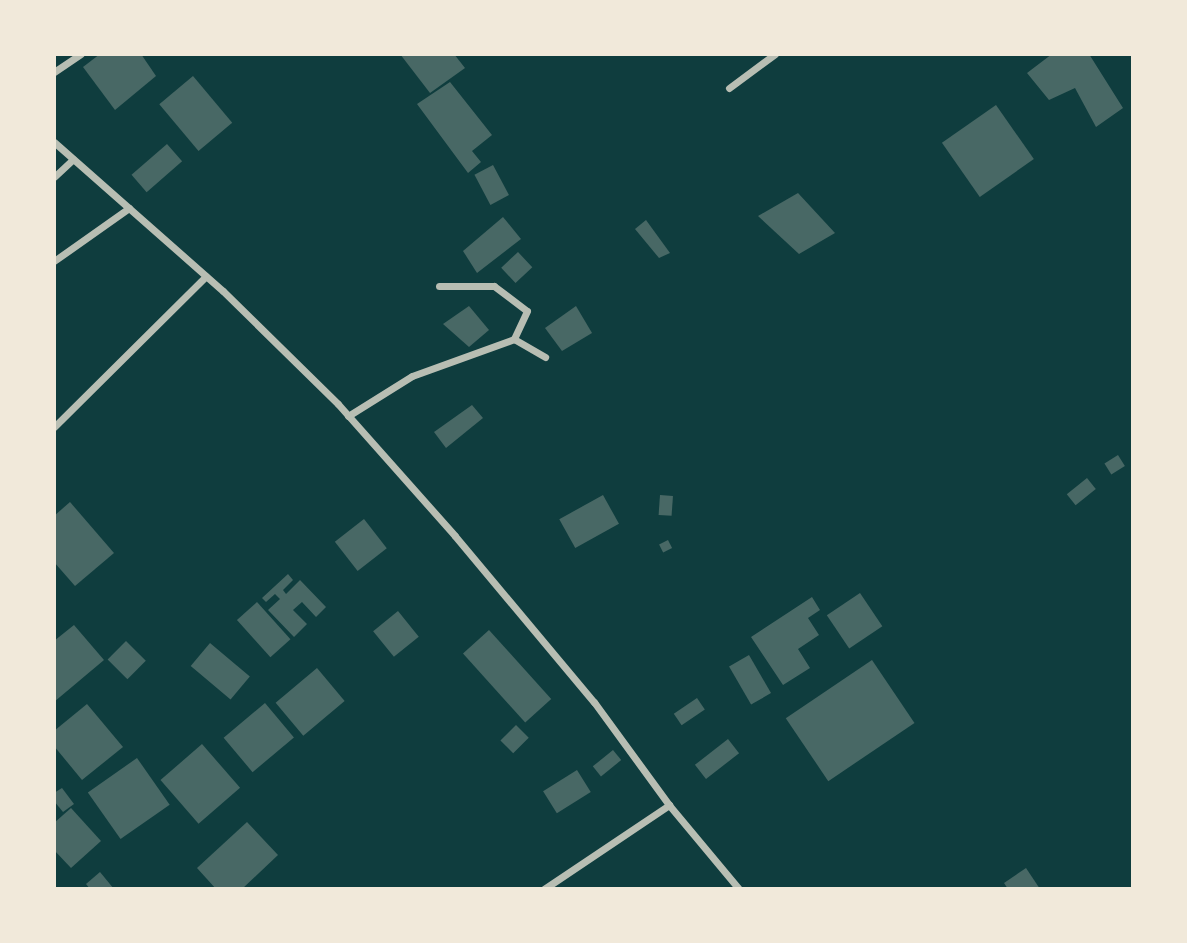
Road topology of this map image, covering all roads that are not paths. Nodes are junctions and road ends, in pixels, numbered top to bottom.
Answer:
1 (81, 54) edge
2 (775, 54) edge
3 (54, 72) edge
4 (729, 88) dead end
5 (54, 142) edge
6 (74, 159) junction
7 (54, 177) edge
8 (129, 208) junction
9 (54, 261) edge
10 (206, 276) junction
11 (439, 286) dead end
12 (514, 339) junction
13 (545, 356) dead end
14 (348, 416) junction
15 (54, 428) edge
16 (669, 805) junction
17 (544, 889) edge
18 (739, 889) edge

1 - 3 street
2 - 4 street
5 - 6 street
6 - 7 street
6 - 8 street
8 - 9 street
8 - 10 street
10 - 14 street
10 - 15 street
11 - 12 street
12 - 13 street
12 - 14 street
14 - 16 street
16 - 17 street
16 - 18 street

